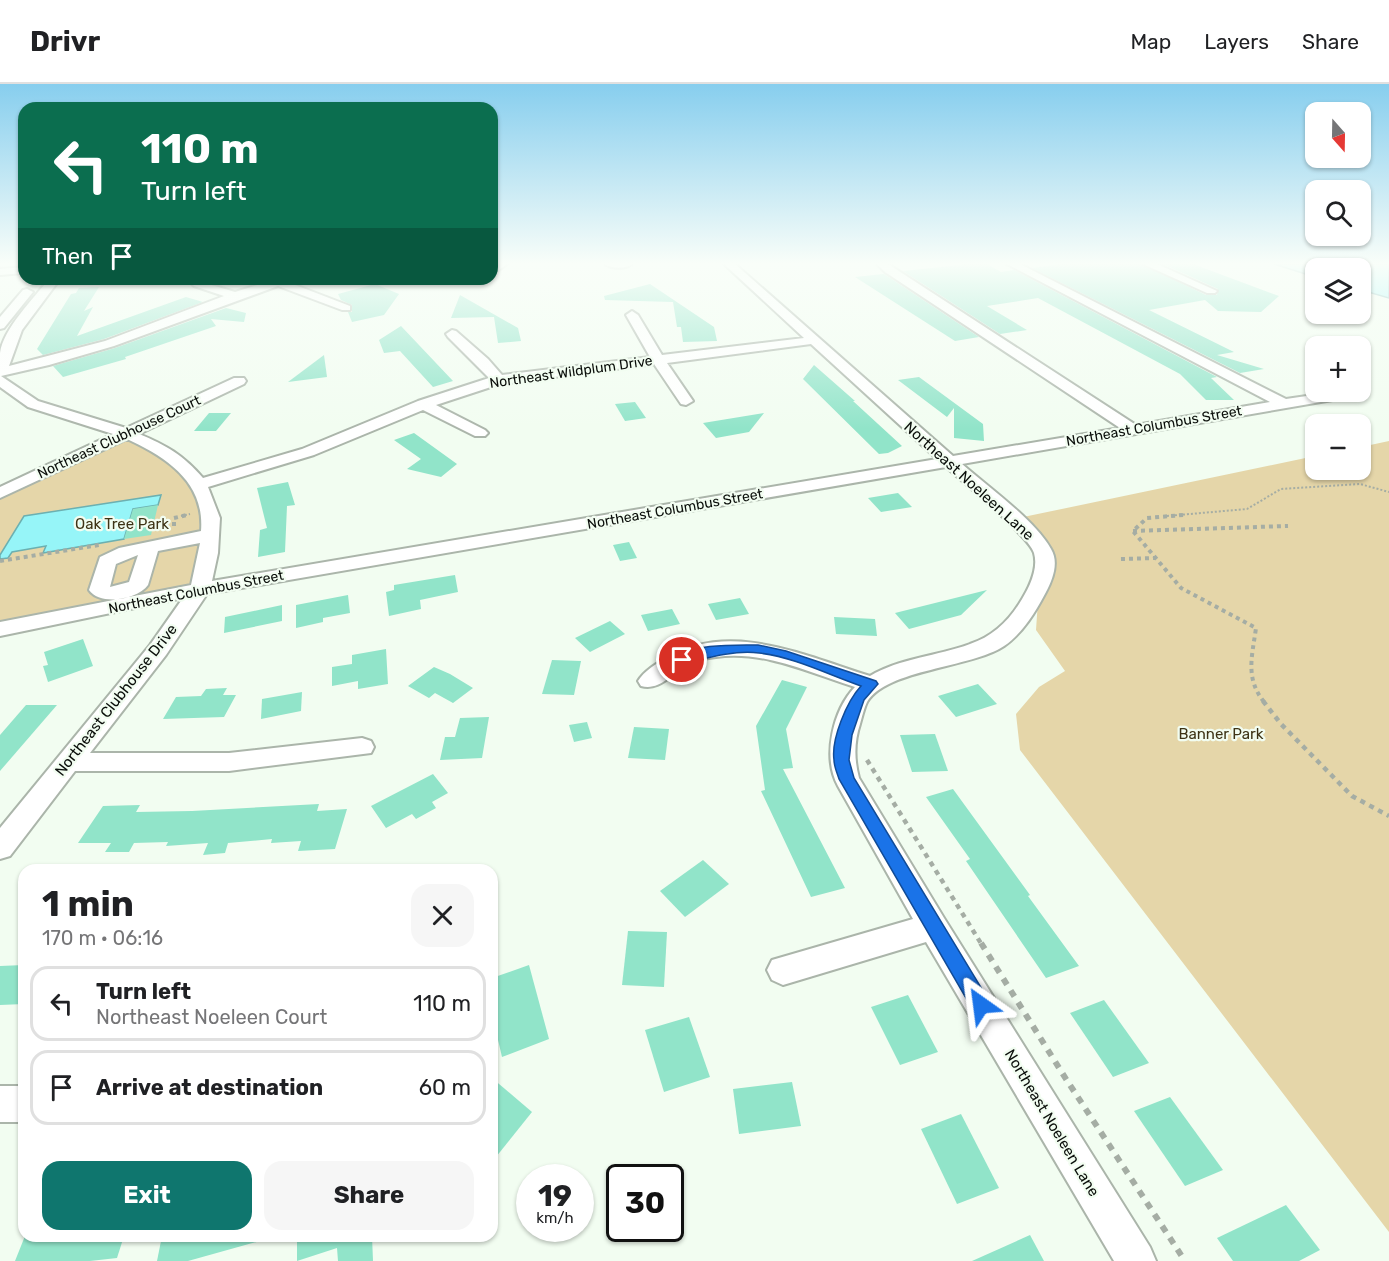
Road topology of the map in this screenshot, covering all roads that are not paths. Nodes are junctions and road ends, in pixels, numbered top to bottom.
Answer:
1 (26, 319) edge
2 (174, 319) edge
3 (634, 319) edge
4 (791, 319) edge
5 (965, 319) edge
6 (1119, 319) edge
7 (452, 334) dead end
8 (815, 340) junction
9 (658, 360) junction
10 (0, 367) edge
11 (0, 372) edge
12 (0, 380) edge
13 (498, 380) junction
14 (239, 381) dead end
15 (1305, 400) edge
16 (686, 401) dead end
17 (423, 404) junction
18 (1284, 404) junction
19 (1134, 430) junction
20 (125, 433) junction
21 (480, 433) dead end
22 (947, 461) junction
23 (199, 484) junction
24 (0, 493) edge
25 (201, 537) junction
26 (150, 548) dead end
27 (200, 589) junction
28 (0, 629) edge
29 (649, 681) dead end
30 (871, 684) junction
31 (362, 747) dead end
32 (69, 762) junction
33 (0, 848) edge
34 (933, 927) junction
35 (783, 970) dead end
36 (0, 1104) edge
37 (18, 1104) edge
38 (1136, 1261) edge

1 - 10 street
2 - 11 street
3 - 9 street
4 - 8 street, Northeast Noeleen Lane
5 - 19 street
6 - 18 street
7 - 13 street
8 - 9 street, Northeast Wildplum Drive
8 - 22 street, Northeast Noeleen Lane
9 - 13 street, Northeast Wildplum Drive
9 - 16 street
12 - 20 street, Northeast Clubhouse Drive
13 - 17 street, Northeast Wildplum Drive
14 - 20 street, Northeast Clubhouse Court
15 - 18 street, Northeast Columbus Street
17 - 21 street
17 - 23 street, Northeast Wildplum Drive
18 - 19 street, Northeast Columbus Street
19 - 22 street, Northeast Columbus Street
20 - 23 street, Northeast Clubhouse Drive
20 - 24 street, Northeast Clubhouse Court
22 - 27 street, Northeast Columbus Street
22 - 30 street, Northeast Noeleen Lane
23 - 25 street, Northeast Clubhouse Drive
25 - 26 street
25 - 27 street, Northeast Clubhouse Drive
27 - 28 street, Northeast Columbus Street
27 - 32 street, Northeast Clubhouse Drive
29 - 30 street
30 - 34 street, Northeast Noeleen Lane
31 - 32 street
32 - 33 street, Northeast Clubhouse Drive
34 - 35 street
34 - 38 street, Northeast Noeleen Lane
36 - 37 street

